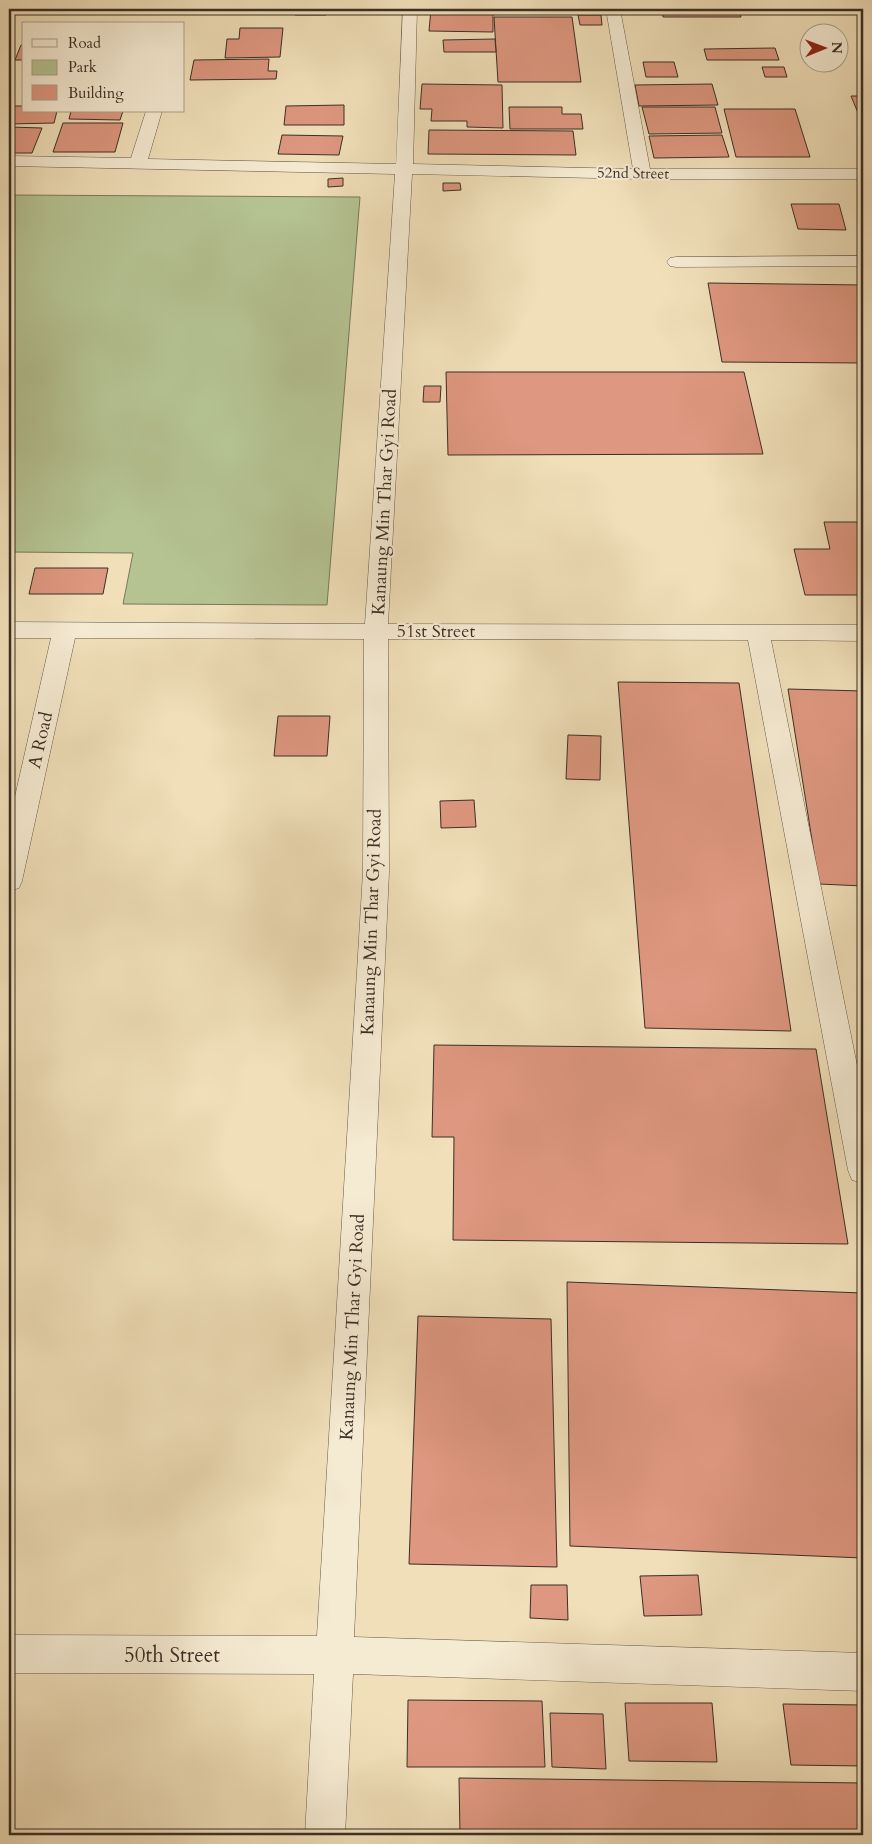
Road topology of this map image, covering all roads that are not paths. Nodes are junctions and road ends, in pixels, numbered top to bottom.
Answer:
1 (410, 9) edge
2 (614, 9) edge
3 (154, 112) edge
4 (9, 161) edge
5 (138, 163) junction
6 (404, 168) junction
7 (642, 174) junction
8 (863, 174) edge
9 (863, 261) edge
10 (676, 262) dead end
11 (66, 629) junction
12 (9, 630) edge
13 (376, 630) junction
14 (758, 632) junction
15 (863, 633) edge
16 (9, 881) edge
17 (863, 1170) edge
18 (9, 1654) edge
19 (336, 1655) junction
20 (863, 1672) edge
21 (325, 1835) edge

1 - 6 street, Kanaung Min Thar Gyi Road
2 - 7 street
3 - 5 street
4 - 5 street, 52nd Street
5 - 6 street, 52nd Street
6 - 7 street, 52nd Street
6 - 13 street, Kanaung Min Thar Gyi Road
7 - 8 street, 52nd Street
9 - 10 street
11 - 12 street, 51st Street
11 - 13 street, 51st Street
11 - 16 street, A Road
13 - 14 street, 51st Street
13 - 19 street, Kanaung Min Thar Gyi Road
14 - 15 street, 51st Street
14 - 17 street
18 - 19 street, 50th Street
19 - 20 street, 50th Street
19 - 21 street, Kanaung Min Thar Gyi Road

